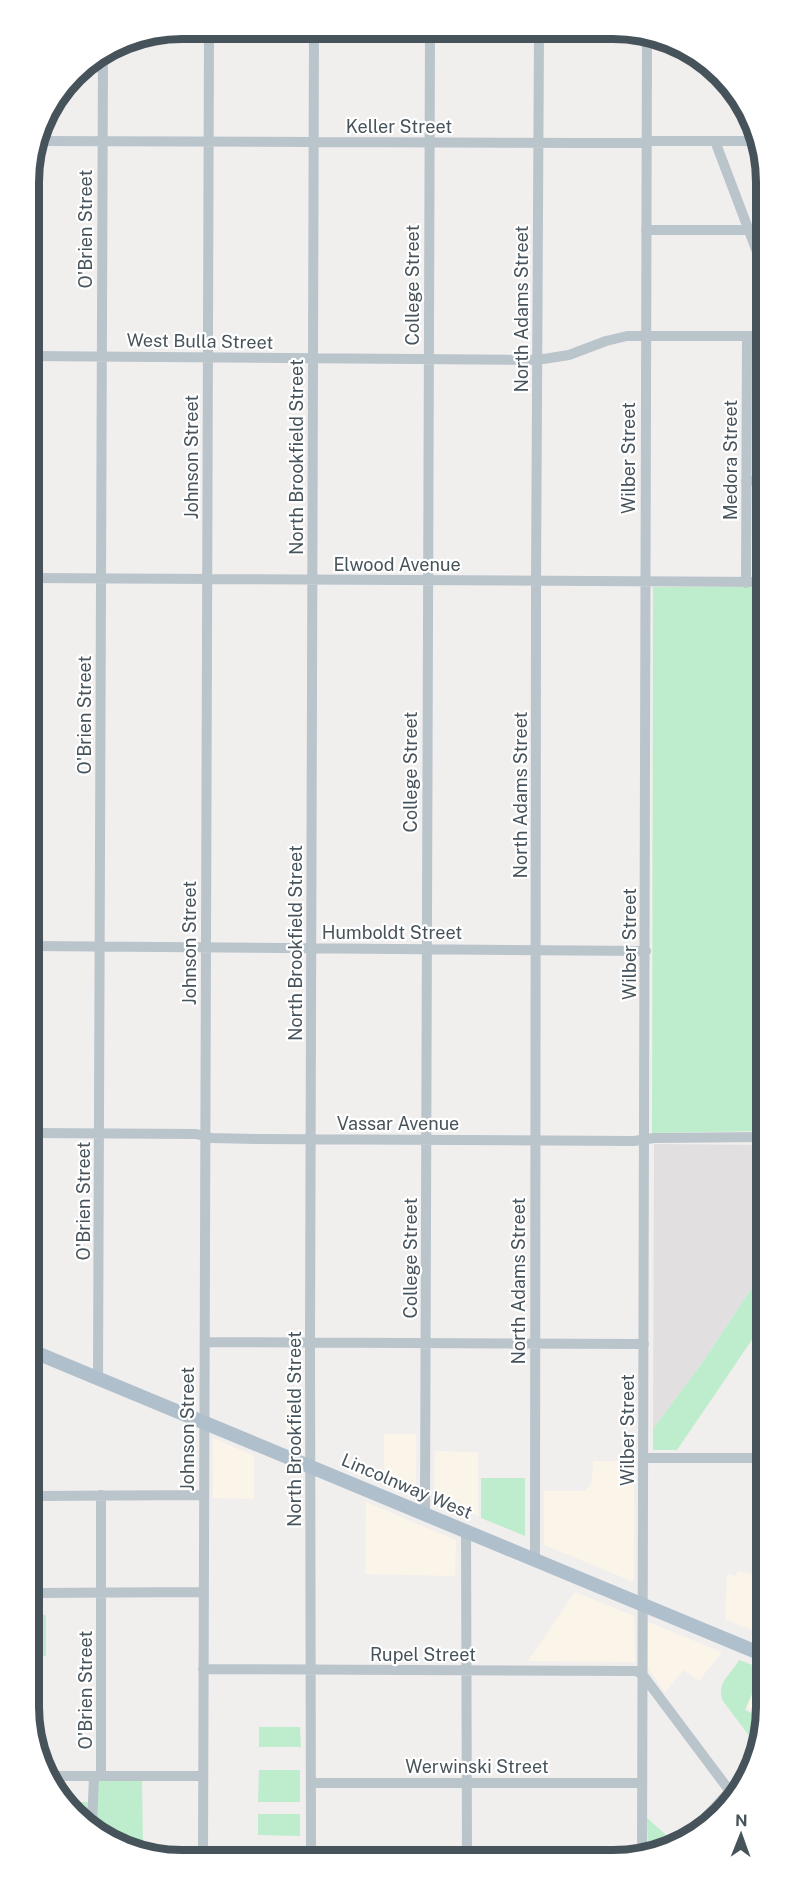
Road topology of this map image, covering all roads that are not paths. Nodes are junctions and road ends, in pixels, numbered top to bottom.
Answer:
1 (209, 39) edge
2 (314, 39) edge
3 (430, 39) edge
4 (539, 39) edge
5 (647, 44) edge
6 (103, 64) edge
7 (45, 141) edge
8 (209, 141) junction
9 (314, 141) junction
10 (715, 141) junction
11 (750, 141) edge
12 (103, 142) junction
13 (429, 142) junction
14 (646, 142) junction
15 (538, 143) junction
16 (646, 230) junction
17 (749, 230) junction
18 (756, 230) edge
19 (756, 249) edge
20 (645, 336) junction
21 (756, 336) edge
22 (747, 337) junction
23 (39, 356) edge
24 (101, 356) junction
25 (207, 357) junction
26 (313, 358) junction
27 (428, 359) junction
28 (537, 360) junction
29 (746, 480) junction
30 (756, 481) edge
31 (39, 578) edge
32 (101, 579) junction
33 (206, 579) junction
34 (312, 580) junction
35 (427, 581) junction
36 (536, 581) junction
37 (644, 582) junction
38 (756, 582) edge
39 (746, 583) junction
40 (39, 946) edge
41 (100, 947) junction
42 (206, 948) junction
43 (312, 948) junction
44 (427, 949) junction
45 (536, 950) junction
46 (645, 951) junction
47 (39, 1132) edge
48 (99, 1134) junction
49 (205, 1137) junction
50 (756, 1137) edge
51 (311, 1139) junction
52 (426, 1139) junction
53 (645, 1139) junction
54 (535, 1140) junction
55 (205, 1342) junction
56 (310, 1342) junction
57 (426, 1343) junction
58 (535, 1344) junction
59 (644, 1344) junction
60 (39, 1354) edge
61 (98, 1377) junction
62 (203, 1421) junction
63 (644, 1458) junction
64 (756, 1458) edge
65 (310, 1465) junction
66 (101, 1495) junction
67 (203, 1495) junction
68 (39, 1496) edge
69 (425, 1513) junction
70 (466, 1530) junction
71 (535, 1559) junction
72 (203, 1592) junction
73 (39, 1593) edge
74 (101, 1593) junction
75 (642, 1604) junction
76 (756, 1652) edge
77 (203, 1669) junction
78 (311, 1670) junction
79 (466, 1671) junction
80 (642, 1674) junction
81 (57, 1776) edge
82 (98, 1776) junction
83 (203, 1776) junction
84 (311, 1783) junction
85 (466, 1783) junction
86 (642, 1783) junction
87 (729, 1790) edge
88 (93, 1818) edge
89 (642, 1847) edge
90 (203, 1850) edge
91 (311, 1850) edge
92 (467, 1850) edge

1 - 8 street, Johnson Street
2 - 9 street, North Brookfield Street
3 - 13 street, College Street
4 - 15 street, North Adams Street
5 - 14 street, Wilber Street
6 - 12 street, O'Brien Street
7 - 12 street, Keller Street
8 - 9 street, Keller Street
8 - 12 street, Keller Street
8 - 25 street, Johnson Street
9 - 13 street, Keller Street
9 - 26 street, North Brookfield Street
10 - 11 street, Keller Street
10 - 14 street, Keller Street
10 - 17 street
12 - 24 street, O'Brien Street
13 - 15 street, Keller Street
13 - 27 street, College Street
14 - 15 street, Keller Street
14 - 16 street, Wilber Street
15 - 28 street, North Adams Street
16 - 17 street
16 - 20 street, Wilber Street
17 - 18 street
17 - 19 street
20 - 22 street, West Bulla Street
20 - 28 street, West Bulla Street
20 - 37 street, Wilber Street
21 - 22 street, West Bulla Street
22 - 29 street, Medora Street
23 - 24 street, West Bulla Street
24 - 25 street, West Bulla Street
24 - 32 street, O'Brien Street
25 - 26 street, West Bulla Street
25 - 33 street, Johnson Street
26 - 27 street, West Bulla Street
26 - 34 street, North Brookfield Street
27 - 28 street, West Bulla Street
27 - 35 street, College Street
28 - 36 street, North Adams Street
29 - 30 street
29 - 39 street, Medora Street
31 - 32 street, Elwood Avenue
32 - 33 street, Elwood Avenue
32 - 41 street, O'Brien Street
33 - 34 street, Elwood Avenue
33 - 42 street, Johnson Street
34 - 35 street, Elwood Avenue
34 - 43 street, North Brookfield Street
35 - 36 street, Elwood Avenue
35 - 44 street, College Street
36 - 37 street, Elwood Avenue
36 - 45 street, North Adams Street
37 - 39 street, Elwood Avenue
37 - 46 street, Wilber Street
38 - 39 street, Elwood Avenue
40 - 41 street, Humboldt Street
41 - 42 street, Humboldt Street
41 - 48 street, O'Brien Street
42 - 43 street, Humboldt Street
42 - 49 street, Johnson Street
43 - 44 street, Humboldt Street
43 - 51 street, North Brookfield Street
44 - 45 street, Humboldt Street
44 - 52 street, College Street
45 - 46 street, Humboldt Street
45 - 54 street, North Adams Street
46 - 53 street, Wilber Street
47 - 48 street, Vassar Avenue
48 - 49 street, Vassar Avenue
48 - 61 street, O'Brien Street
49 - 51 street, Vassar Avenue
49 - 55 street, Johnson Street
50 - 53 street, Vassar Avenue
51 - 52 street, Vassar Avenue
51 - 56 street, North Brookfield Street
52 - 54 street, Vassar Avenue
52 - 57 street, College Street
53 - 54 street, Vassar Avenue
53 - 59 street, Wilber Street
54 - 58 street, North Adams Street
55 - 56 street
55 - 62 street, Johnson Street
56 - 57 street
56 - 65 street, North Brookfield Street
57 - 58 street
57 - 69 street, College Street
58 - 59 street
58 - 71 street, North Adams Street
59 - 63 street, Wilber Street
60 - 61 main road, Lincolnway West
61 - 62 main road, Lincolnway West
62 - 65 main road, Lincolnway West
62 - 67 street, Johnson Street
63 - 64 street
63 - 75 street, Wilber Street
65 - 69 main road, Lincolnway West
65 - 78 street, North Brookfield Street
66 - 67 street
66 - 68 street
66 - 74 street, O'Brien Street
67 - 72 street, Johnson Street
69 - 70 main road, Lincolnway West
70 - 71 main road, Lincolnway West
70 - 79 street
71 - 75 main road, Lincolnway West
72 - 74 street
72 - 77 street, Johnson Street
73 - 74 street
74 - 82 street, O'Brien Street
75 - 76 main road, Lincolnway West
75 - 80 street, Wilber Street
77 - 78 street, Rupel Street
77 - 83 street, Johnson Street
78 - 79 street, Rupel Street
78 - 84 street, North Brookfield Street
79 - 80 street, Rupel Street
79 - 85 street
80 - 86 street, Wilber Street
80 - 87 street
81 - 82 street
82 - 83 street
82 - 88 street, O'Brien Street
83 - 90 street, Johnson Street
84 - 85 street, Werwinski Street
84 - 91 street, North Brookfield Street
85 - 86 street, Werwinski Street
85 - 92 street
86 - 89 street, Wilber Street

